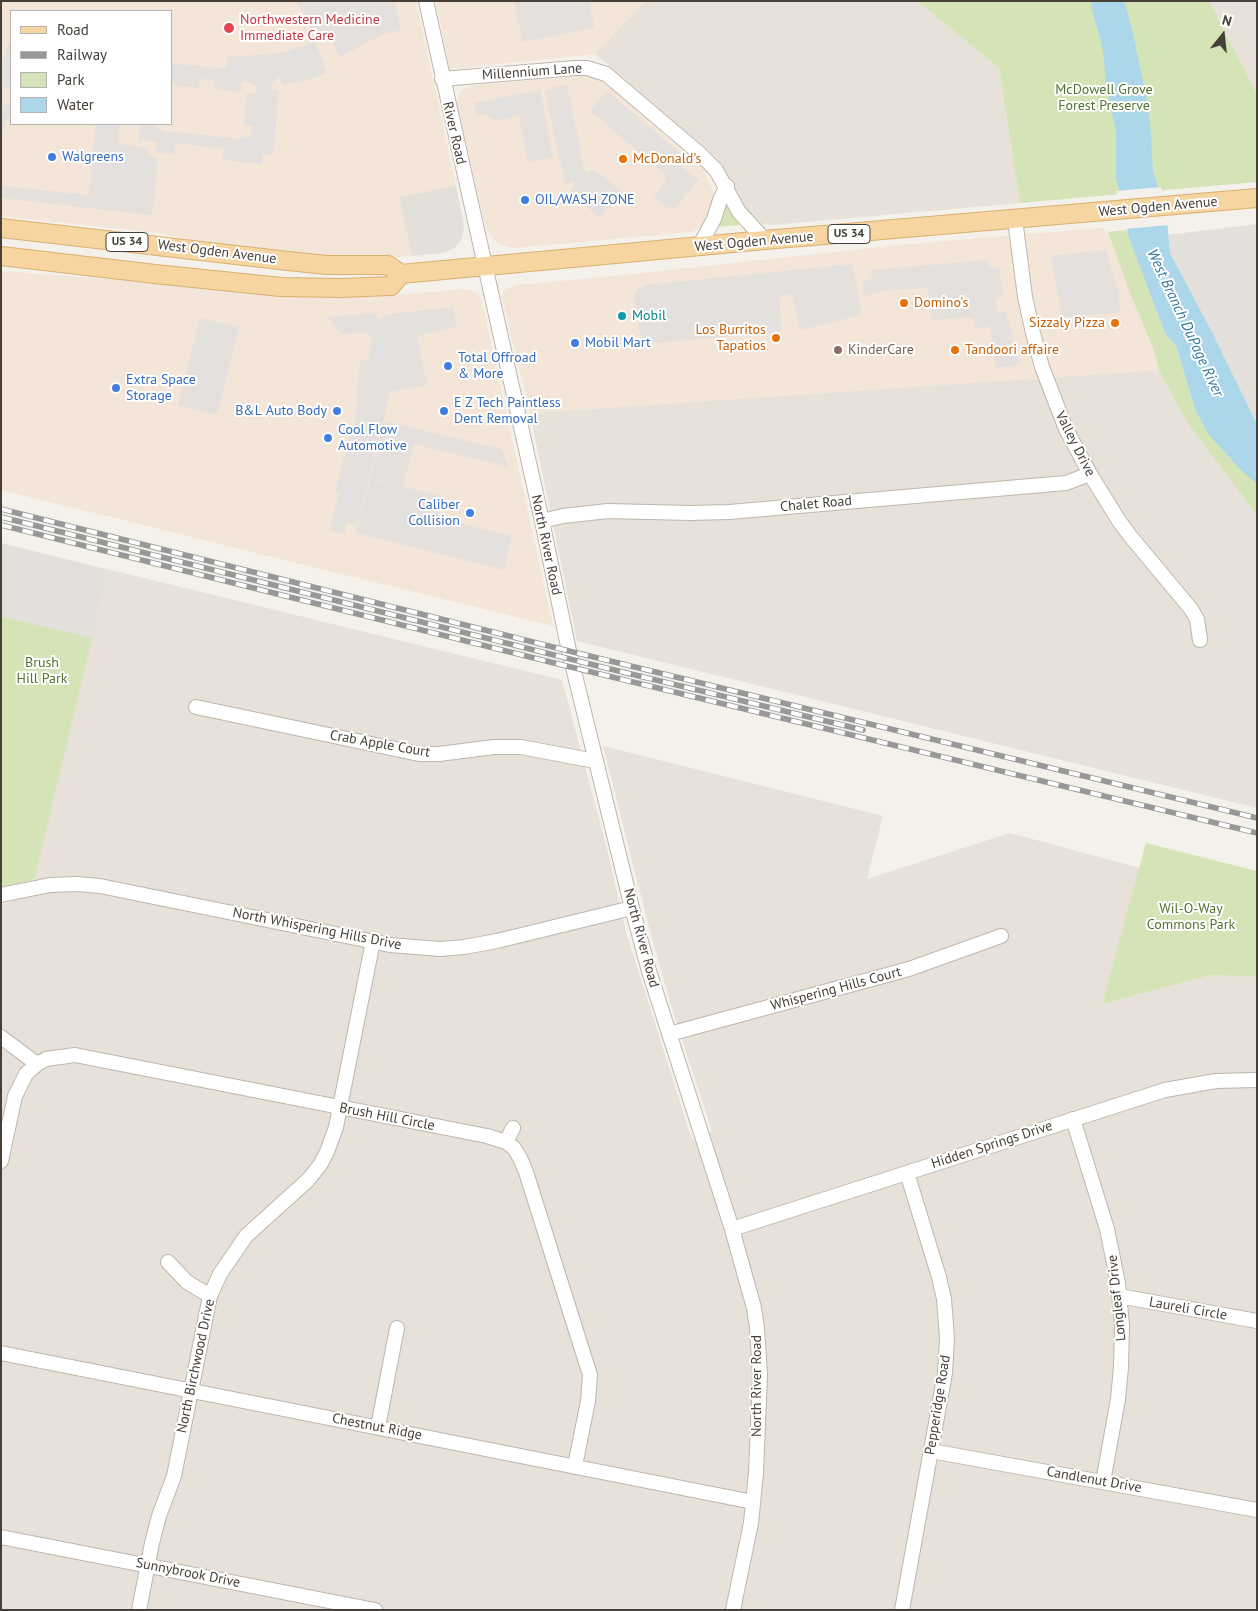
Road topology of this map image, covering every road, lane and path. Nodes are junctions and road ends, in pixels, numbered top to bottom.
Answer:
1 (426, 1) edge
2 (442, 79) junction
3 (726, 186) junction
4 (1257, 198) edge
5 (1015, 219) junction
6 (1, 228) edge
7 (765, 240) junction
8 (699, 247) junction
9 (1, 256) edge
10 (485, 265) junction
11 (401, 274) junction
12 (1090, 474) junction
13 (542, 521) junction
14 (1200, 640) dead end
15 (196, 707) dead end
16 (595, 761) junction
17 (1, 895) edge
18 (632, 908) junction
19 (1001, 936) dead end
20 (373, 941) junction
21 (669, 1034) junction
22 (1, 1037) edge
23 (37, 1064) junction
24 (1257, 1080) edge
25 (340, 1107) junction
26 (1073, 1119) junction
27 (513, 1128) dead end
28 (506, 1142) junction
29 (1, 1161) edge
30 (907, 1173) junction
31 (732, 1229) junction
32 (168, 1262) dead end
33 (210, 1296) junction
34 (1120, 1296) junction
35 (1257, 1321) edge
36 (397, 1328) dead end
37 (1, 1353) edge
38 (191, 1390) junction
39 (378, 1427) junction
40 (931, 1451) junction
41 (575, 1466) junction
42 (1103, 1482) junction
43 (753, 1502) junction
44 (1257, 1510) edge
45 (1, 1536) edge
46 (148, 1565) junction
47 (139, 1610) edge
48 (375, 1610) edge
49 (733, 1610) edge
50 (902, 1610) edge

1 - 2 street, River Road
2 - 3 street, Millennium Lane
2 - 10 street, River Road
3 - 7 street, Millennium Lane
3 - 8 street
4 - 5 main road, West Ogden Avenue / US 34
5 - 7 main road, West Ogden Avenue / US 34
5 - 12 street, Valley Drive
6 - 11 main road, West Ogden Avenue / US 34
7 - 8 main road, West Ogden Avenue / US 34
8 - 10 main road, West Ogden Avenue / US 34
9 - 11 main road, West Ogden Avenue / US 34
10 - 11 main road, West Ogden Avenue / US 34
10 - 13 street, North River Road
12 - 13 street, Chalet Road
12 - 14 street, Valley Drive
13 - 16 street, North River Road
15 - 16 street, Crab Apple Court
16 - 18 street, North River Road
17 - 20 street, North Whispering Hills Drive
18 - 20 street, North Whispering Hills Drive
18 - 21 street, North River Road
19 - 21 street, Whispering Hills Court
20 - 25 street, North Birchwood Drive
21 - 31 street, North River Road
22 - 23 street
23 - 25 street, Brush Hill Circle
23 - 29 street
24 - 26 street, Hidden Springs Drive
25 - 28 street, Brush Hill Circle
25 - 33 street, North Birchwood Drive
26 - 30 street, Hidden Springs Drive
26 - 34 street, Longleaf Drive
27 - 28 street
28 - 41 street
30 - 31 street, Hidden Springs Drive
30 - 40 street, Pepperidge Road
31 - 43 street, North River Road
32 - 33 street
33 - 38 street, North Birchwood Drive
34 - 35 street, Laureli Circle
34 - 42 street, Longleaf Drive
36 - 39 street
37 - 38 street, Chestnut Ridge
38 - 39 street, Chestnut Ridge
38 - 46 street, North Birchwood Drive
39 - 41 street, Chestnut Ridge
40 - 42 street, Candlenut Drive
40 - 50 street, Pepperidge Road
41 - 43 street, Chestnut Ridge
42 - 44 street, Candlenut Drive
43 - 49 street, North River Road
45 - 46 street, Sunnybrook Drive
46 - 47 street, North Birchwood Drive
46 - 48 street, Sunnybrook Drive

